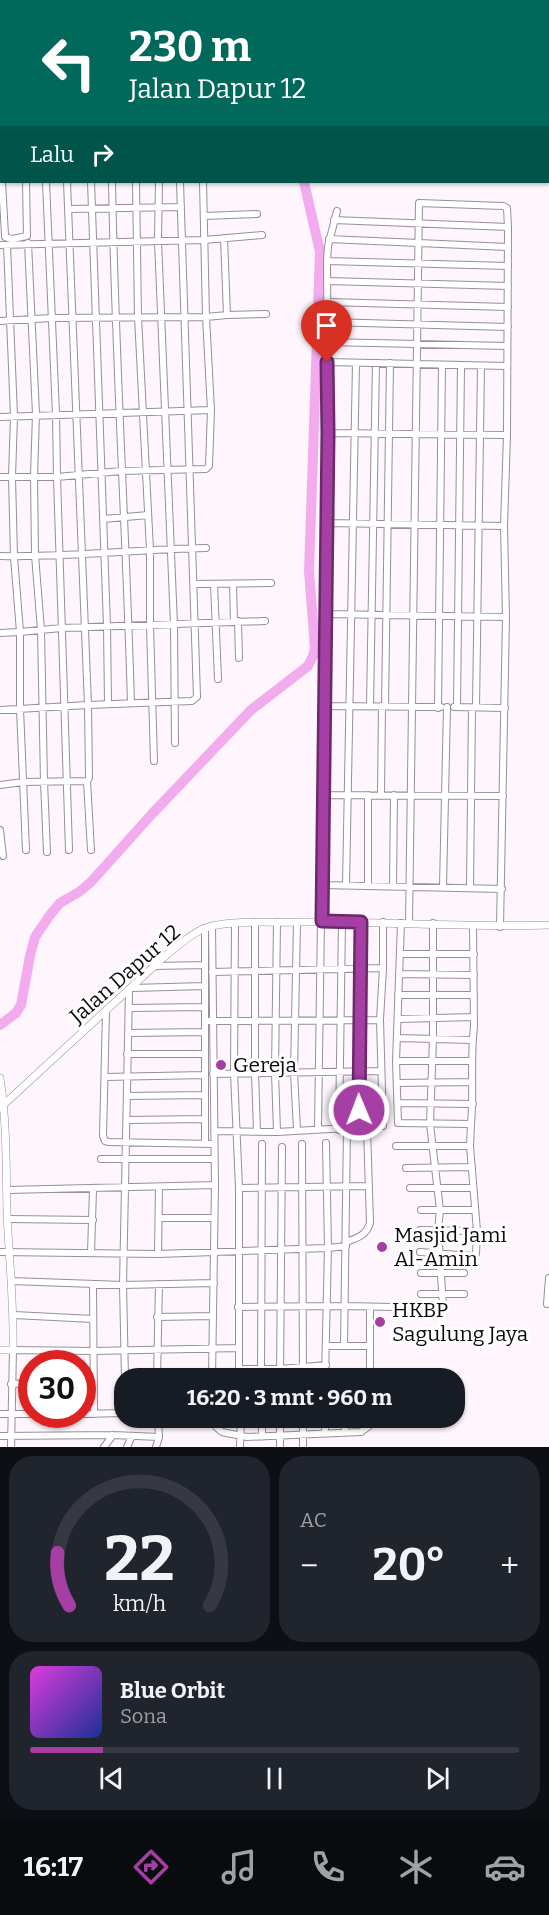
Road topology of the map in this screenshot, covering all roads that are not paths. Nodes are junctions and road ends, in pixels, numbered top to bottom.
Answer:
1 (2, 183) edge
2 (26, 183) edge
3 (46, 183) edge
4 (67, 183) edge
5 (91, 183) edge
6 (112, 183) edge
7 (136, 183) edge
8 (159, 183) edge
9 (180, 183) edge
10 (203, 183) edge
11 (159, 207) junction
12 (181, 207) junction
13 (92, 208) junction
14 (136, 208) junction
15 (68, 209) junction
16 (113, 209) junction
17 (337, 211) dead end
18 (257, 214) dead end
19 (204, 216) junction
20 (334, 220) junction
21 (419, 224) junction
22 (508, 227) junction
23 (262, 235) dead end
24 (224, 238) junction
25 (329, 239) junction
26 (182, 240) junction
27 (204, 240) junction
28 (113, 241) junction
29 (136, 241) junction
30 (158, 241) junction
31 (48, 242) junction
32 (69, 242) junction
33 (93, 242) junction
34 (28, 243) junction
35 (419, 243) junction
36 (3, 245) edge
37 (508, 247) junction
38 (327, 261) junction
39 (418, 264) junction
40 (508, 266) junction
41 (327, 281) junction
42 (418, 284) junction
43 (508, 286) junction
44 (327, 302) junction
45 (418, 305) junction
46 (508, 307) junction
47 (267, 314) dead end
48 (227, 315) junction
49 (115, 317) junction
50 (138, 317) junction
51 (161, 317) junction
52 (183, 317) junction
53 (206, 317) junction
54 (51, 318) junction
55 (72, 318) junction
56 (96, 318) junction
57 (32, 320) junction
58 (0, 321) edge
59 (10, 321) junction
60 (327, 322) junction
61 (417, 325) junction
62 (508, 327) junction
63 (327, 342) junction
64 (417, 344) junction
65 (507, 346) junction
66 (327, 362) junction
67 (356, 363) junction
68 (376, 363) junction
69 (390, 363) junction
70 (417, 364) junction
71 (442, 365) junction
72 (461, 366) junction
73 (481, 366) junction
74 (507, 366) junction
75 (188, 410) junction
76 (211, 410) junction
77 (143, 411) junction
78 (166, 411) junction
79 (120, 412) junction
80 (76, 413) junction
81 (100, 413) junction
82 (36, 414) junction
83 (56, 414) junction
84 (14, 416) junction
85 (0, 417) edge
86 (328, 433) junction
87 (355, 433) junction
88 (375, 433) junction
89 (389, 433) junction
90 (416, 434) junction
91 (441, 435) junction
92 (460, 435) junction
93 (480, 435) junction
94 (507, 435) junction
95 (168, 469) junction
96 (189, 469) junction
97 (145, 470) junction
98 (121, 471) junction
99 (102, 473) junction
100 (79, 475) junction
101 (0, 477) edge
102 (12, 477) junction
103 (34, 477) junction
104 (57, 477) junction
105 (148, 515) junction
106 (124, 517) junction
107 (103, 519) junction
108 (327, 523) junction
109 (354, 523) junction
110 (373, 523) junction
111 (388, 523) junction
112 (414, 524) junction
113 (440, 525) junction
114 (459, 525) junction
115 (479, 525) junction
116 (504, 526) junction
117 (171, 548) junction
118 (193, 548) junction
119 (206, 548) dead end
120 (150, 550) junction
121 (126, 551) junction
122 (105, 552) junction
123 (82, 554) junction
124 (35, 555) junction
125 (0, 556) edge
126 (60, 556) junction
127 (14, 557) junction
128 (271, 583) dead end
129 (194, 584) junction
130 (214, 584) junction
131 (233, 584) junction
132 (326, 614) junction
133 (352, 614) junction
134 (372, 615) junction
135 (386, 615) junction
136 (413, 615) junction
137 (439, 616) junction
138 (458, 616) junction
139 (477, 616) junction
140 (506, 617) junction
141 (266, 621) dead end
142 (216, 622) junction
143 (236, 622) junction
144 (195, 623) junction
145 (174, 625) junction
146 (107, 626) junction
147 (128, 626) junction
148 (150, 626) junction
149 (62, 628) junction
150 (84, 628) junction
151 (41, 630) junction
152 (20, 632) junction
153 (0, 633) edge
154 (239, 658) dead end
155 (218, 679) dead end
156 (175, 701) junction
157 (152, 702) junction
158 (131, 703) junction
159 (108, 704) junction
160 (88, 705) junction
161 (64, 706) junction
162 (325, 706) junction
163 (351, 706) junction
164 (370, 706) junction
165 (384, 706) junction
166 (43, 707) junction
167 (412, 707) junction
168 (447, 707) junction
169 (457, 707) junction
170 (474, 707) junction
171 (438, 708) junction
172 (505, 708) junction
173 (20, 709) junction
174 (0, 710) edge
175 (175, 743) dead end
176 (154, 761) dead end
177 (87, 781) junction
178 (23, 782) junction
179 (44, 782) junction
180 (66, 782) junction
181 (0, 785) edge
182 (323, 795) junction
183 (347, 795) junction
184 (368, 795) junction
185 (381, 795) junction
186 (394, 795) junction
187 (411, 795) junction
188 (445, 795) junction
189 (471, 796) junction
190 (503, 796) junction
191 (0, 830) edge
192 (26, 850) dead end
193 (69, 850) dead end
194 (91, 850) dead end
195 (47, 852) dead end
196 (3, 856) dead end
197 (322, 885) junction
198 (346, 885) junction
199 (368, 885) junction
200 (393, 886) junction
201 (409, 886) junction
202 (443, 887) junction
203 (470, 888) junction
204 (502, 889) junction
205 (322, 921) junction
206 (255, 922) junction
207 (278, 922) junction
208 (297, 922) junction
209 (342, 922) junction
210 (361, 922) junction
211 (383, 922) junction
212 (405, 923) junction
213 (433, 923) junction
214 (235, 924) junction
215 (549, 925) edge
216 (473, 926) junction
217 (209, 927) junction
218 (500, 927) junction
219 (400, 954) junction
220 (433, 954) junction
221 (474, 954) junction
222 (205, 965) junction
223 (154, 966) junction
224 (383, 968) junction
225 (342, 969) junction
226 (361, 969) junction
227 (277, 970) junction
228 (321, 970) junction
229 (235, 971) junction
230 (255, 971) junction
231 (297, 971) junction
232 (212, 972) junction
233 (399, 974) junction
234 (433, 975) junction
235 (474, 975) junction
236 (205, 986) junction
237 (130, 989) junction
238 (398, 995) junction
239 (432, 995) junction
240 (474, 995) junction
241 (204, 1007) junction
242 (129, 1008) junction
243 (106, 1012) junction
244 (474, 1017) junction
245 (432, 1018) junction
246 (340, 1019) junction
247 (360, 1019) junction
248 (398, 1019) junction
249 (276, 1020) junction
250 (320, 1020) junction
251 (380, 1020) junction
252 (204, 1021) junction
253 (212, 1021) junction
254 (235, 1021) junction
255 (255, 1021) junction
256 (296, 1021) junction
257 (204, 1032) junction
258 (128, 1033) junction
259 (398, 1038) junction
260 (433, 1039) junction
261 (472, 1040) junction
262 (127, 1054) junction
263 (205, 1054) junction
264 (396, 1061) junction
265 (432, 1061) junction
266 (472, 1061) junction
267 (358, 1071) junction
268 (381, 1071) junction
269 (275, 1072) junction
270 (318, 1072) junction
271 (339, 1072) junction
272 (234, 1073) junction
273 (255, 1073) junction
274 (294, 1073) junction
275 (213, 1074) junction
276 (127, 1075) junction
277 (205, 1075) junction
278 (105, 1077) junction
279 (0, 1078) edge
280 (472, 1082) junction
281 (397, 1083) junction
282 (432, 1083) junction
283 (205, 1095) junction
284 (127, 1096) junction
285 (398, 1102) junction
286 (431, 1103) junction
287 (473, 1104) junction
288 (2, 1106) edge
289 (205, 1119) junction
290 (127, 1120) junction
291 (430, 1124) junction
292 (471, 1124) junction
293 (368, 1128) junction
294 (318, 1129) junction
295 (346, 1129) junction
296 (359, 1129) junction
297 (297, 1130) junction
298 (339, 1130) junction
299 (214, 1131) junction
300 (237, 1131) junction
301 (256, 1131) junction
302 (277, 1131) junction
303 (126, 1143) junction
304 (205, 1143) junction
305 (326, 1143) dead end
306 (214, 1144) junction
307 (262, 1144) dead end
308 (302, 1144) dead end
309 (396, 1146) dead end
310 (433, 1146) junction
311 (470, 1146) junction
312 (282, 1147) dead end
313 (126, 1158) junction
314 (101, 1159) dead end
315 (214, 1160) junction
316 (436, 1167) junction
317 (472, 1167) junction
318 (406, 1168) dead end
319 (214, 1185) junction
320 (346, 1186) junction
321 (369, 1186) junction
322 (159, 1187) junction
323 (282, 1187) junction
324 (303, 1187) junction
325 (126, 1188) junction
326 (239, 1188) junction
327 (262, 1188) junction
328 (326, 1188) junction
329 (410, 1188) dead end
330 (436, 1188) junction
331 (473, 1188) junction
332 (93, 1189) junction
333 (7, 1190) junction
334 (421, 1210) dead end
335 (440, 1210) junction
336 (475, 1210) junction
337 (159, 1218) junction
338 (214, 1218) junction
339 (8, 1219) junction
340 (93, 1220) junction
341 (420, 1230) dead end
342 (438, 1230) junction
343 (477, 1231) junction
344 (346, 1244) junction
345 (328, 1248) junction
346 (282, 1249) junction
347 (303, 1249) junction
348 (239, 1250) junction
349 (262, 1250) junction
350 (0, 1252) edge
351 (10, 1252) junction
352 (124, 1252) junction
353 (213, 1252) junction
354 (420, 1252) dead end
355 (439, 1252) junction
356 (91, 1253) junction
357 (158, 1254) junction
358 (421, 1273) dead end
359 (440, 1273) junction
360 (464, 1273) dead end
361 (549, 1278) edge
362 (11, 1281) junction
363 (214, 1283) junction
364 (93, 1284) junction
365 (159, 1284) junction
366 (123, 1285) junction
367 (421, 1294) dead end
368 (443, 1294) junction
369 (464, 1294) dead end
370 (546, 1304) dead end
371 (303, 1306) junction
372 (326, 1306) junction
373 (345, 1306) junction
374 (261, 1307) junction
375 (281, 1307) junction
376 (370, 1307) junction
377 (238, 1308) junction
378 (14, 1315) junction
379 (213, 1316) junction
380 (157, 1317) junction
381 (93, 1319) junction
382 (326, 1346) junction
383 (344, 1346) junction
384 (370, 1346) junction
385 (213, 1348) junction
386 (239, 1348) junction
387 (0, 1350) edge
388 (13, 1350) junction
389 (18, 1350) edge
390 (94, 1350) edge
391 (126, 1350) junction
392 (158, 1350) junction
393 (96, 1351) edge
394 (326, 1365) junction
395 (125, 1368) edge
396 (157, 1368) edge
397 (212, 1368) edge
398 (239, 1368) edge
399 (261, 1368) edge
400 (280, 1368) edge
401 (303, 1368) joint
402 (326, 1368) edge
403 (370, 1368) edge
404 (11, 1384) junction
405 (18, 1384) edge
406 (114, 1413) edge
407 (0, 1414) edge
408 (11, 1414) junction
409 (18, 1414) edge
410 (96, 1414) edge
411 (159, 1428) edge
412 (217, 1428) edge
413 (241, 1428) edge
414 (262, 1428) edge
415 (280, 1428) edge
416 (303, 1428) edge
417 (325, 1428) edge
418 (345, 1428) edge
419 (367, 1428) edge
420 (345, 1432) junction
421 (325, 1433) junction
422 (113, 1435) junction
423 (303, 1435) junction
424 (0, 1436) edge
425 (12, 1436) junction
426 (132, 1436) junction
427 (241, 1436) junction
428 (280, 1436) junction
429 (159, 1437) junction
430 (262, 1437) junction
431 (11, 1447) edge
432 (104, 1447) edge
433 (127, 1447) edge
434 (156, 1447) edge
435 (240, 1447) edge
436 (280, 1447) edge
437 (303, 1447) edge

1 - 2 street
3 - 31 street
4 - 15 street
5 - 13 street
6 - 16 street
7 - 14 street
8 - 11 street
9 - 12 street
10 - 19 street
11 - 12 street
11 - 14 street
11 - 30 street
12 - 26 street
13 - 15 street
13 - 16 street
13 - 33 street
14 - 16 street
14 - 29 street
15 - 32 street
16 - 28 street
17 - 20 street
18 - 19 street
19 - 27 street
20 - 21 street
20 - 25 street
21 - 22 street
21 - 22 street
21 - 35 street
22 - 37 street
23 - 24 street
24 - 27 street
24 - 48 street
25 - 35 street
25 - 38 street
26 - 27 street
26 - 30 street
26 - 52 street
27 - 53 street
28 - 29 street
28 - 33 street
28 - 49 street
29 - 30 street
29 - 50 street
30 - 51 street
31 - 32 street
31 - 34 street
31 - 54 street
32 - 33 street
32 - 55 street
33 - 56 street
34 - 36 street
34 - 57 street
35 - 37 street
35 - 39 street
36 - 59 street
37 - 40 street
38 - 39 street
38 - 41 street
39 - 40 street
39 - 42 street
40 - 43 street
41 - 42 street
41 - 44 street
42 - 43 street
42 - 45 street
43 - 46 street
44 - 45 street
44 - 60 street
45 - 46 street
45 - 61 street
46 - 62 street
47 - 48 street
48 - 53 street
49 - 50 street
49 - 56 street
49 - 79 street
50 - 51 street
50 - 77 street
51 - 52 street
51 - 78 street
52 - 53 street
52 - 75 street
53 - 76 street
54 - 55 street
54 - 57 street
54 - 83 street
55 - 56 street
55 - 80 street
56 - 81 street
57 - 59 street
57 - 82 street
58 - 59 street
59 - 84 street
60 - 61 street
60 - 63 street
61 - 62 street
61 - 64 street
62 - 65 street
63 - 64 street
63 - 66 street
64 - 65 street
64 - 70 street
65 - 74 street
66 - 67 street
66 - 86 street
67 - 68 street
67 - 87 street
68 - 69 street
68 - 88 street
69 - 70 street
69 - 89 street
70 - 71 street
70 - 90 street
71 - 72 street
71 - 91 street
72 - 73 street
72 - 92 street
73 - 74 street
73 - 93 street
74 - 94 street
75 - 76 street
75 - 78 street
75 - 96 street
76 - 96 street
77 - 78 street
77 - 79 street
77 - 97 street
78 - 95 street
79 - 81 street
79 - 98 street
80 - 81 street
80 - 83 street
80 - 100 street
81 - 99 street
82 - 83 street
82 - 84 street
82 - 103 street
83 - 104 street
84 - 85 street
84 - 102 street
86 - 87 street
86 - 108 street
87 - 88 street
87 - 109 street
88 - 89 street
88 - 110 street
89 - 90 street
89 - 111 street
90 - 91 street
90 - 112 street
91 - 92 street
91 - 113 street
92 - 93 street
92 - 114 street
93 - 94 street
93 - 115 street
94 - 116 street
95 - 96 street
95 - 97 street
95 - 117 street
96 - 118 street
97 - 98 street
97 - 105 street
98 - 99 street
98 - 106 street
99 - 100 street
99 - 107 street
100 - 104 street
100 - 123 street
101 - 102 street
102 - 103 street
102 - 127 street
103 - 104 street
103 - 124 street
104 - 126 street
105 - 106 street
105 - 120 street
106 - 107 street
106 - 121 street
107 - 122 street
108 - 109 street
108 - 132 street
109 - 110 street
109 - 133 street
110 - 111 street
110 - 134 street
111 - 112 street
111 - 135 street
112 - 113 street
112 - 136 street
113 - 114 street
113 - 137 street
114 - 115 street
114 - 138 street
115 - 116 street
115 - 139 street
116 - 140 street
117 - 118 street
117 - 120 street
117 - 145 street
118 - 119 street
118 - 129 street
120 - 121 street
120 - 148 street
121 - 122 street
121 - 147 street
122 - 123 street
122 - 146 street
123 - 126 street
123 - 150 street
124 - 126 street
124 - 127 street
124 - 151 street
125 - 127 street
126 - 149 street
127 - 152 street
128 - 131 street
129 - 130 street
129 - 144 street
130 - 131 street
130 - 142 street
131 - 143 street
132 - 133 street
132 - 162 street
133 - 134 street
133 - 163 street
134 - 135 street
134 - 164 street
135 - 136 street
135 - 165 street
136 - 137 street
136 - 167 street
137 - 138 street
137 - 171 street
138 - 139 street
138 - 169 street
139 - 140 street
139 - 170 street
140 - 172 street
141 - 143 street
142 - 143 street
142 - 144 street
142 - 155 street
143 - 154 street
144 - 145 street
144 - 156 street
145 - 148 street
145 - 156 street
146 - 147 street
146 - 150 street
146 - 159 street
147 - 148 street
147 - 158 street
148 - 157 street
149 - 150 street
149 - 151 street
149 - 161 street
150 - 160 street
151 - 152 street
151 - 166 street
152 - 153 street
152 - 173 street
156 - 157 street
156 - 175 street
157 - 158 street
157 - 176 street
158 - 159 street
159 - 160 street
160 - 161 street
160 - 177 street
161 - 166 street
161 - 180 street
162 - 163 street
162 - 182 street
163 - 164 street
163 - 183 street
164 - 165 street
165 - 167 street
165 - 185 street
166 - 173 street
166 - 179 street
167 - 171 street
167 - 187 street
168 - 169 street
168 - 171 street
168 - 188 street
169 - 170 street
170 - 172 street
170 - 189 street
172 - 190 street
173 - 174 street
173 - 178 street
177 - 180 street
177 - 194 street
178 - 179 street
178 - 181 street
178 - 192 street
179 - 180 street
179 - 195 street
180 - 193 street
182 - 183 street
182 - 197 street
183 - 184 street
183 - 198 street
184 - 185 street
184 - 199 street
185 - 186 street
186 - 187 street
186 - 200 street
187 - 188 street
187 - 201 street
188 - 189 street
188 - 202 street
189 - 190 street
189 - 203 street
190 - 204 street
191 - 196 street
197 - 198 street
197 - 205 street
198 - 199 street
199 - 200 street
200 - 201 street
201 - 202 street
201 - 212 street
202 - 203 street
203 - 204 street
204 - 218 street
205 - 208 street, Jalan Dapur 12
205 - 209 street, Jalan Dapur 12
205 - 228 street
206 - 207 street, Jalan Dapur 12
206 - 214 street, Jalan Dapur 12
206 - 230 street
207 - 208 street, Jalan Dapur 12
207 - 227 street
208 - 231 street
209 - 210 street, Jalan Dapur 12
209 - 225 street
210 - 211 street, Jalan Dapur 12
210 - 226 street
211 - 212 street, Jalan Dapur 12
211 - 224 street
212 - 213 street, Jalan Dapur 12
212 - 219 street
213 - 216 street, Jalan Dapur 12
213 - 220 street
214 - 217 street, Jalan Dapur 12
214 - 229 street
215 - 218 street, Jalan Dapur 12
216 - 218 street, Jalan Dapur 12
216 - 221 street
217 - 222 street
217 - 223 street, Jalan Dapur 12
217 - 232 street
219 - 220 street
219 - 233 street
220 - 221 street
220 - 234 street
221 - 235 street
222 - 223 street
222 - 236 street
223 - 237 street, Jalan Dapur 12
224 - 226 street
224 - 251 street
225 - 226 street
225 - 228 street
225 - 246 street
226 - 247 street
227 - 230 street
227 - 231 street
227 - 249 street
228 - 231 street
228 - 250 street
229 - 230 street
229 - 232 street
229 - 254 street
230 - 255 street
231 - 256 street
232 - 253 street
233 - 234 street
233 - 238 street
234 - 235 street
234 - 239 street
235 - 240 street
236 - 237 street
236 - 241 street
237 - 242 street
237 - 243 street, Jalan Dapur 12
238 - 239 street
238 - 248 street
239 - 240 street
239 - 245 street
240 - 244 street
241 - 242 street
241 - 252 street
242 - 258 street
243 - 278 street
243 - 288 street, Jalan Dapur 12
244 - 245 street
244 - 261 street
245 - 248 street
245 - 260 street
246 - 247 street
246 - 250 street
246 - 271 street
247 - 251 street
247 - 267 street
248 - 259 street
249 - 255 street
249 - 256 street
249 - 269 street
250 - 256 street
250 - 270 street
251 - 268 street
252 - 253 street
252 - 257 street
253 - 254 street
253 - 275 street
254 - 255 street
254 - 272 street
255 - 273 street
256 - 274 street
257 - 258 street
257 - 263 street
258 - 262 street
259 - 260 street
259 - 264 street
260 - 261 street
260 - 265 street
261 - 266 street
262 - 263 street
262 - 276 street
263 - 277 street
264 - 265 street
264 - 281 street
265 - 266 street
265 - 282 street
266 - 280 street
267 - 268 street
267 - 271 street
267 - 296 street
268 - 293 street
269 - 273 street
269 - 274 street
269 - 302 street
270 - 271 street
270 - 274 street
270 - 294 street
271 - 298 street
272 - 273 street
272 - 275 street
272 - 300 street
273 - 301 street
274 - 297 street
275 - 299 street
276 - 277 street
276 - 278 street
276 - 284 street
277 - 283 street
278 - 303 street
279 - 288 street
280 - 282 street
280 - 287 street
281 - 282 street
281 - 285 street
282 - 286 street
283 - 284 street
283 - 289 street
284 - 290 street
285 - 286 street
285 - 291 street
286 - 287 street
286 - 291 street
287 - 292 street
288 - 333 street
289 - 290 street
289 - 304 street
290 - 303 street
291 - 292 street
291 - 310 street
292 - 311 street
293 - 296 street
293 - 321 street
294 - 297 street
294 - 298 street
295 - 296 street
295 - 298 street
295 - 320 street
297 - 302 street
299 - 300 street
299 - 306 street
300 - 301 street
300 - 326 street
301 - 302 street
303 - 304 street
303 - 313 street
304 - 306 street
305 - 328 street
306 - 315 street
307 - 327 street
308 - 324 street
309 - 310 street
310 - 311 street
310 - 316 street
311 - 317 street
312 - 323 street
313 - 314 street
313 - 315 street
313 - 325 street
315 - 319 street
316 - 317 street
316 - 318 street
316 - 330 street
317 - 331 street
319 - 322 street
319 - 338 street
320 - 321 street
320 - 328 street
320 - 344 street
321 - 344 street
322 - 325 street
322 - 337 street
323 - 324 street
323 - 327 street
323 - 346 street
324 - 328 street
324 - 347 street
325 - 332 street
325 - 352 street
326 - 327 street
326 - 348 street
327 - 349 street
328 - 345 street
329 - 330 street
330 - 331 street
330 - 335 street
331 - 336 street
332 - 333 street
332 - 340 street
333 - 339 street
334 - 335 street
335 - 336 street
335 - 342 street
336 - 343 street
337 - 338 street
337 - 357 street
338 - 353 street
339 - 340 street
339 - 351 street
340 - 356 street
341 - 342 street
342 - 343 street
342 - 355 street
343 - 355 street
344 - 345 street
344 - 373 street
345 - 347 street
345 - 372 street
346 - 347 street
346 - 349 street
346 - 375 street
347 - 371 street
348 - 349 street
348 - 353 street
348 - 377 street
349 - 374 street
350 - 351 street
351 - 356 street
351 - 362 street
352 - 356 street
352 - 357 street
352 - 366 street
353 - 357 street
353 - 363 street
354 - 355 street
355 - 359 street
358 - 359 street
359 - 360 street
359 - 368 street
361 - 370 street
362 - 364 street
362 - 378 street
363 - 365 street
363 - 379 street
364 - 366 street
364 - 381 street
365 - 366 street
365 - 380 street
366 - 391 street
367 - 368 street
368 - 369 street
368 - 376 street
371 - 372 street
371 - 375 street
371 - 401 street
372 - 373 street
372 - 382 street
373 - 376 street
373 - 383 street
374 - 375 street
374 - 377 street
374 - 399 street
375 - 400 street
376 - 384 street
377 - 386 street
378 - 381 street
378 - 388 street
379 - 380 street
379 - 385 street
380 - 392 street
381 - 390 street
382 - 383 street
382 - 394 street
383 - 384 street
384 - 403 street
385 - 386 street
385 - 392 street
385 - 397 street
386 - 398 street
387 - 388 street
388 - 389 street
388 - 404 street
391 - 392 street
391 - 393 street
391 - 395 street
392 - 396 street
394 - 401 street
394 - 402 street
404 - 405 street
404 - 408 street
406 - 410 street
407 - 408 street
408 - 409 street
408 - 425 street
411 - 429 street
412 - 427 street
413 - 427 street
414 - 430 street
415 - 428 street
416 - 423 street
417 - 421 street
418 - 420 street
419 - 420 street
420 - 421 street
421 - 423 street
422 - 425 street
422 - 426 street
422 - 432 street
423 - 428 street
423 - 437 street
424 - 425 street
425 - 431 street
426 - 429 street
426 - 433 street
427 - 430 street
427 - 435 street
428 - 430 street
428 - 436 street
429 - 434 street

